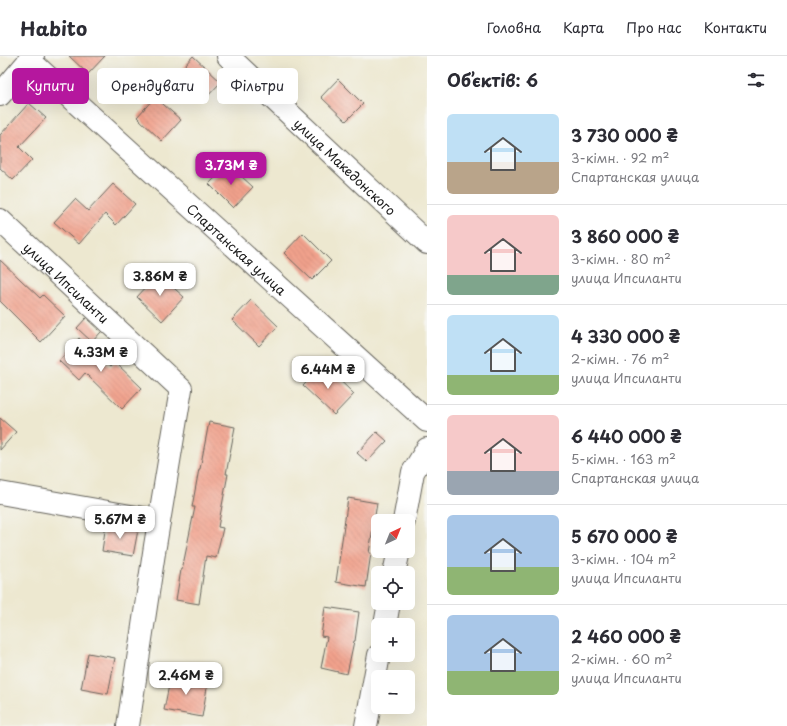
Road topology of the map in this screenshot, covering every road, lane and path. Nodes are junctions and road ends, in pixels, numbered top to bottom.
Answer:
1 (228, 56) edge
2 (31, 58) edge
3 (0, 95) edge
4 (0, 220) edge
5 (427, 243) edge
6 (427, 421) edge
7 (427, 449) edge
8 (0, 493) edge
9 (405, 514) edge
10 (159, 521) junction
11 (378, 662) edge
12 (128, 726) edge
13 (366, 726) edge

1 - 5 street, улица Македонского
2 - 3 street
2 - 6 street, Спартанская улица
4 - 10 street, улица Ипсиланти
7 - 9 street
8 - 10 street
10 - 12 street, улица Ипсиланти
11 - 13 street

